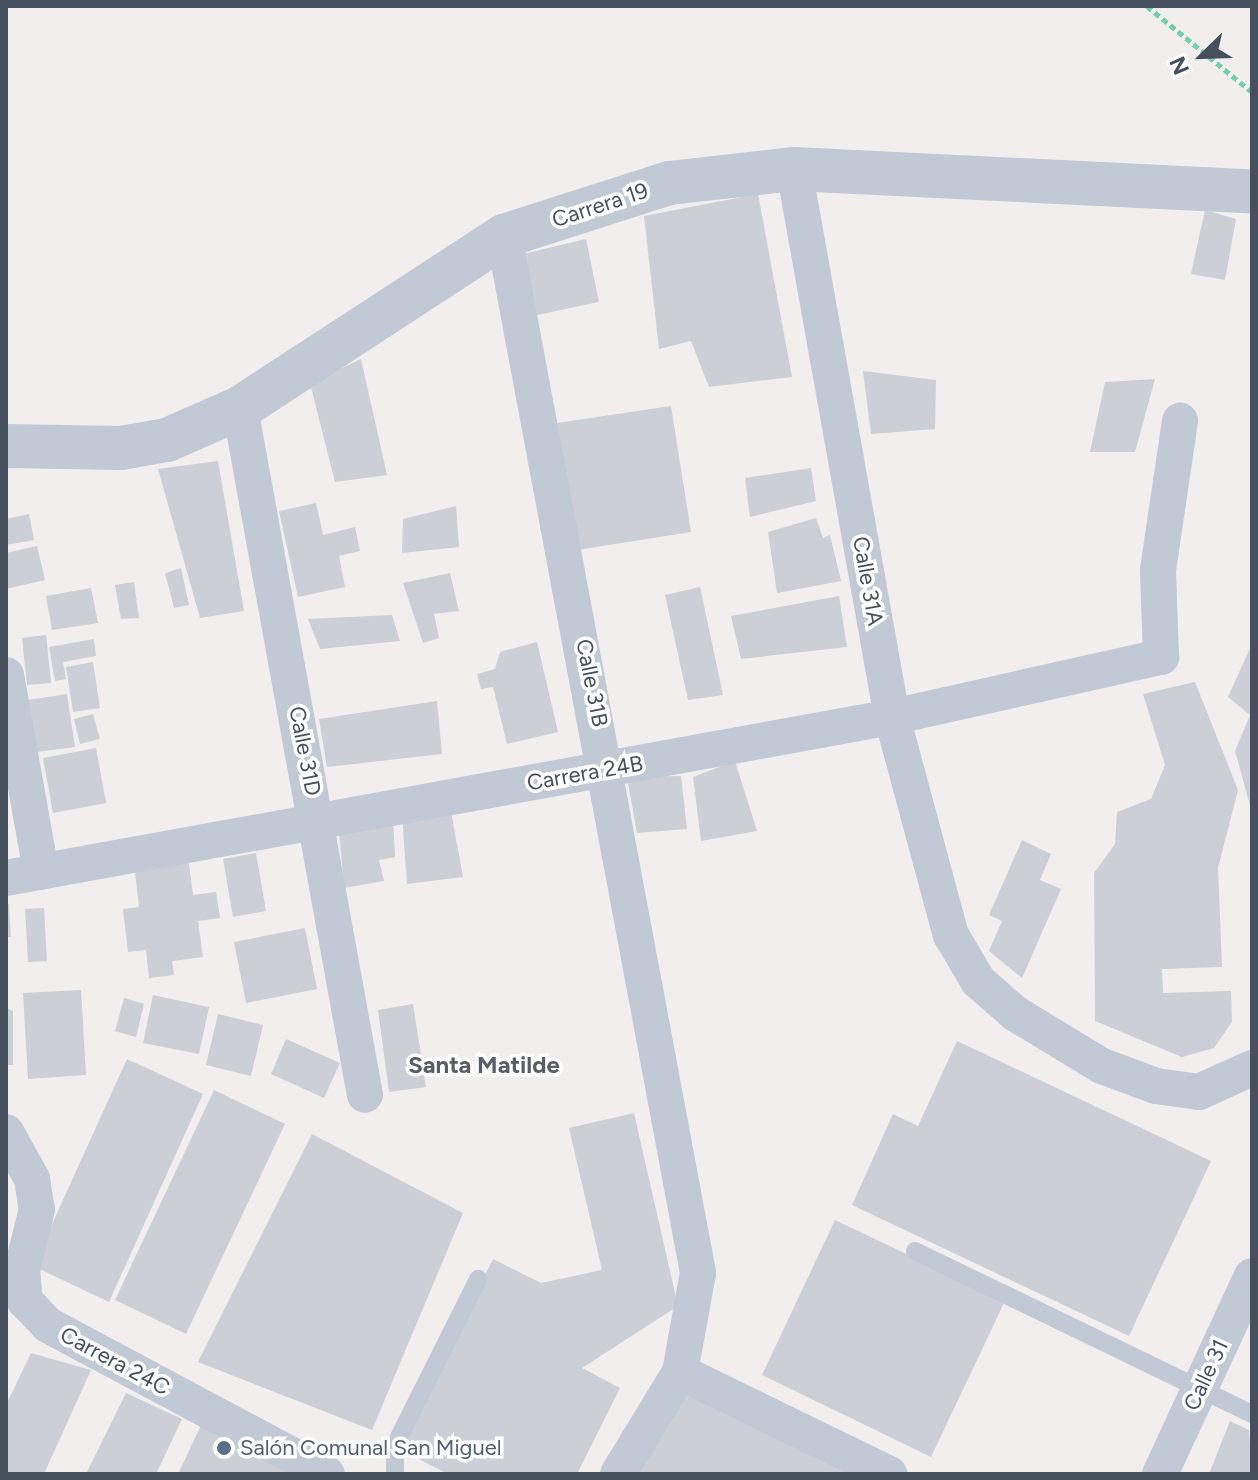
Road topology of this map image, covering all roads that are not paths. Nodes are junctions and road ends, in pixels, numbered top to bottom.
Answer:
1 (794, 169) junction
2 (1252, 191) edge
3 (504, 236) junction
4 (240, 408) junction
5 (1180, 421) dead end
6 (6, 446) edge
7 (6, 675) edge
8 (892, 717) junction
9 (609, 768) junction
10 (319, 821) junction
11 (23, 875) edge
12 (1252, 1068) edge
13 (365, 1095) dead end
14 (6, 1132) edge
15 (915, 1251) dead end
16 (1252, 1276) edge
17 (478, 1279) dead end
18 (680, 1372) junction
19 (1198, 1389) junction
20 (1252, 1414) edge
21 (327, 1474) edge
22 (395, 1474) edge
23 (618, 1474) edge
24 (889, 1474) edge
25 (1160, 1474) edge

1 - 2 street, Carrera 19
1 - 3 street, Carrera 19
1 - 8 street, Calle 31A
3 - 4 street, Carrera 19
3 - 9 street, Calle 31B
4 - 6 street, Carrera 19
4 - 10 street, Calle 31D
5 - 8 street, Carrera 24B
7 - 11 street
8 - 9 street, Carrera 24B
8 - 12 street, Calle 31A
9 - 10 street, Carrera 24B
9 - 18 street, Calle 31B
10 - 11 street, Carrera 24B
10 - 13 street, Calle 31D
14 - 21 street, Carrera 24C
15 - 19 lane
16 - 19 street, Calle 31
17 - 22 lane
18 - 23 street
18 - 24 street
19 - 20 lane
19 - 25 street, Calle 31

